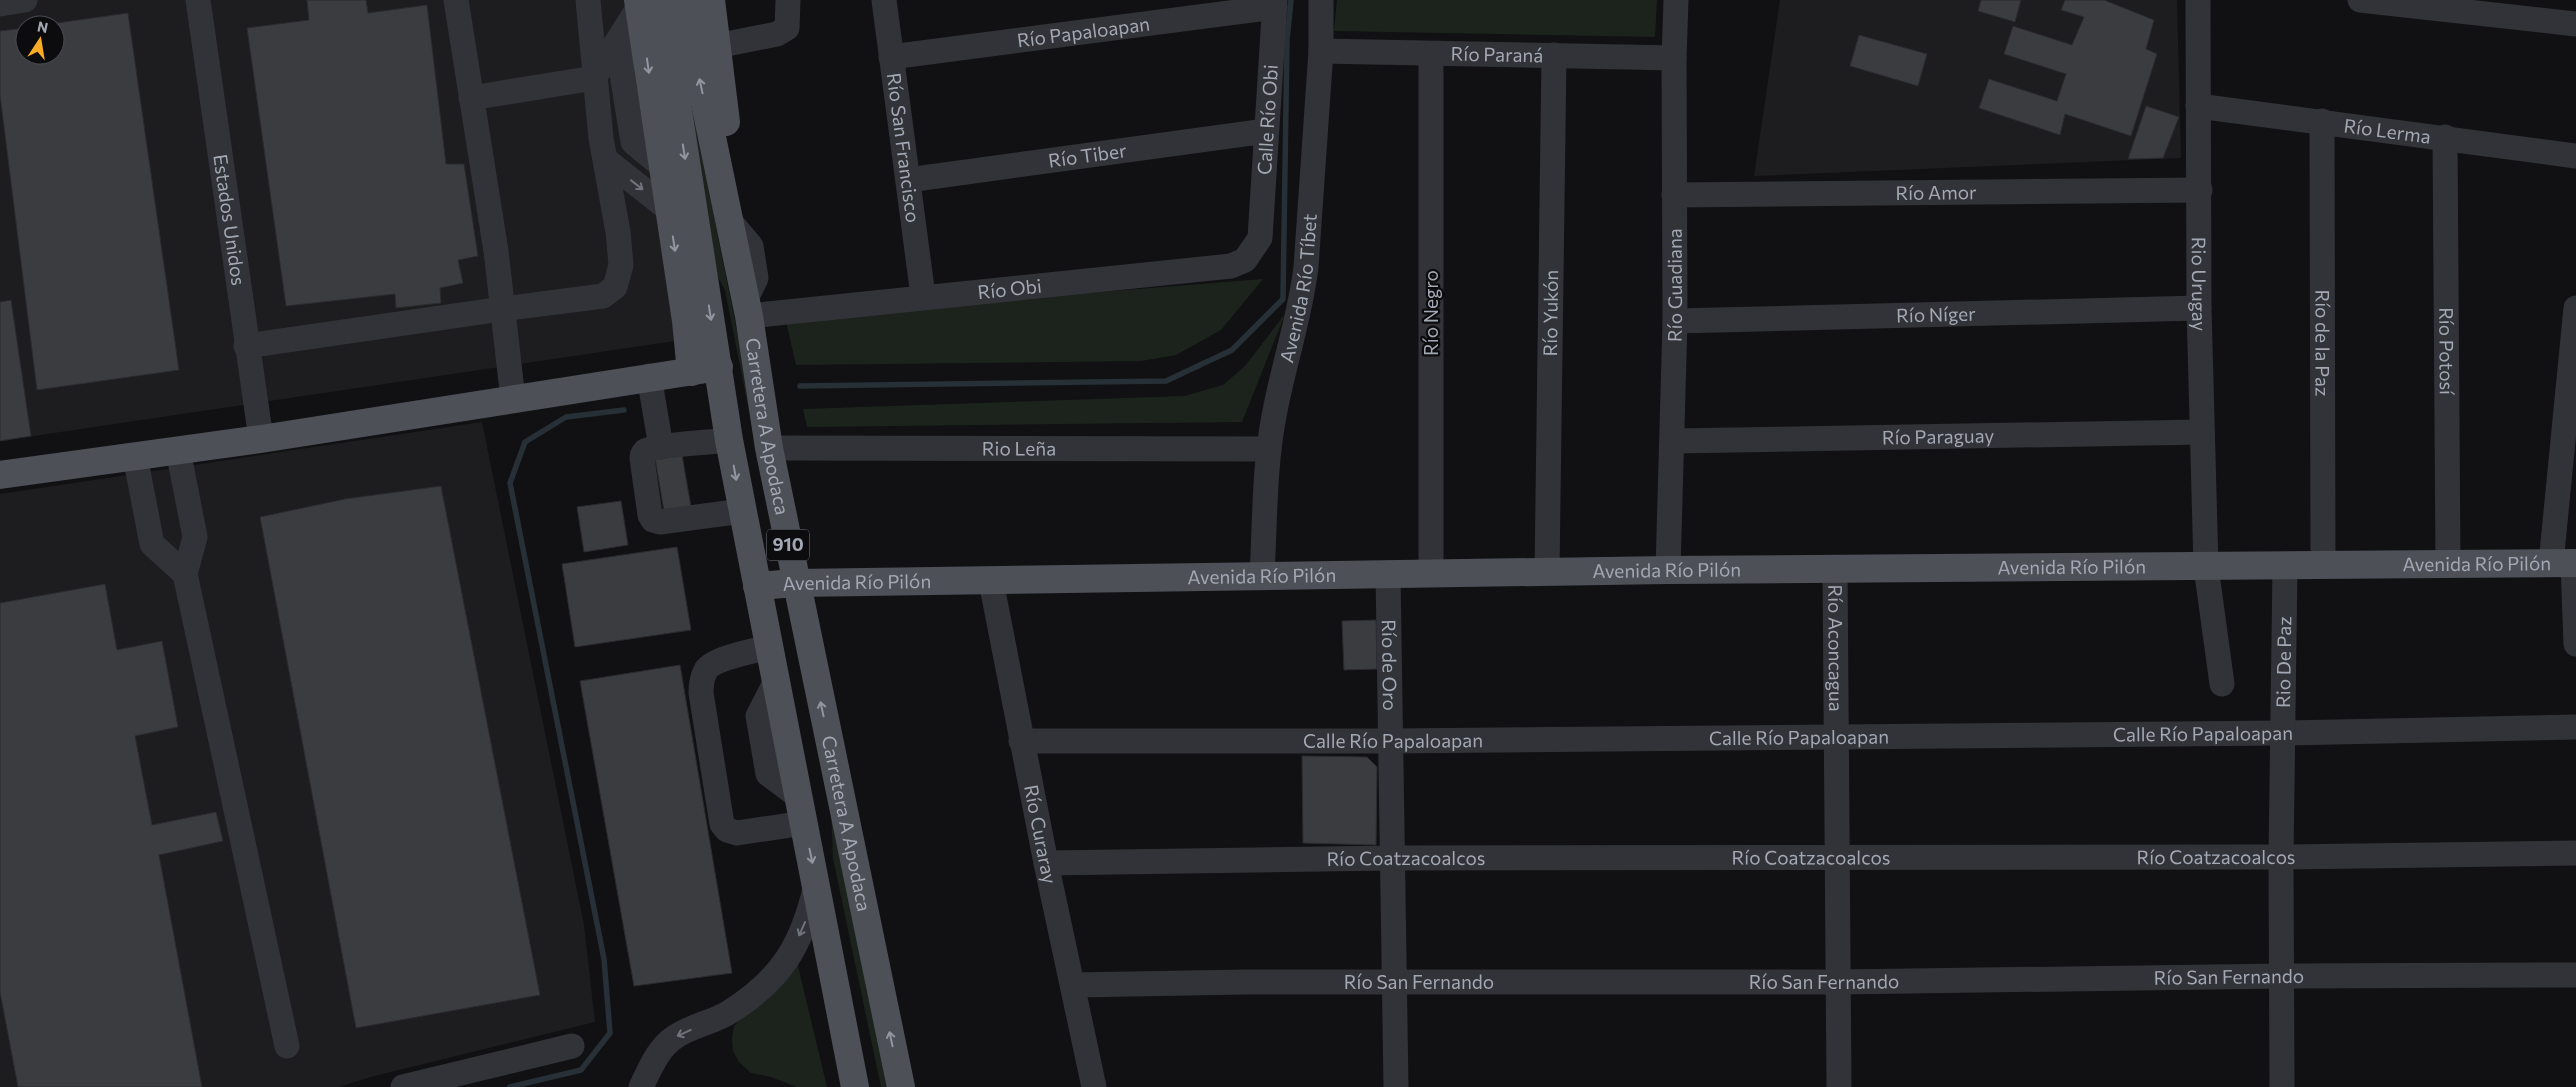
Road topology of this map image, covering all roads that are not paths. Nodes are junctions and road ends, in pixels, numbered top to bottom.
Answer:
1 (25, 0) edge
2 (198, 0) edge
3 (456, 0) edge
4 (588, 0) edge
5 (686, 0) edge
6 (711, 0) edge
7 (788, 0) edge
8 (884, 0) edge
9 (1321, 0) edge
10 (1676, 0) edge
11 (2198, 0) edge
12 (2360, 0) edge
13 (0, 4) edge
14 (1275, 4) edge
15 (645, 7) edge
16 (2576, 24) edge
17 (705, 48) junction
18 (1321, 51) junction
19 (1431, 54) junction
20 (1554, 55) junction
21 (891, 57) junction
22 (1674, 58) junction
23 (594, 78) junction
24 (471, 98) junction
25 (2198, 106) junction
26 (2322, 121) junction
27 (1266, 131) junction
28 (2445, 137) junction
29 (2576, 156) edge
30 (606, 160) junction
31 (908, 180) junction
32 (2200, 190) junction
33 (1674, 195) junction
34 (668, 209) junction
35 (1260, 238) joint
36 (923, 296) junction
37 (747, 308) junction
38 (2199, 308) junction
39 (2576, 308) edge
40 (502, 309) junction
41 (1675, 321) junction
42 (246, 346) junction
43 (719, 367) junction
44 (691, 372) junction
45 (649, 376) junction
46 (513, 399) junction
47 (2202, 432) junction
48 (261, 439) junction
49 (729, 440) junction
50 (1673, 441) junction
51 (661, 447) junction
52 (769, 448) junction
53 (1269, 449) junction
54 (178, 450) junction
55 (135, 456) junction
56 (0, 475) edge
57 (742, 510) junction
58 (2567, 563) edge
59 (2448, 565) junction
60 (2323, 566) junction
61 (2206, 567) junction
62 (2285, 567) junction
63 (1835, 569) junction
64 (1668, 570) junction
65 (1547, 572) junction
66 (1431, 573) junction
67 (185, 574) junction
68 (1388, 574) junction
69 (1262, 575) junction
70 (990, 581) junction
71 (796, 583) junction
72 (757, 586) junction
73 (2576, 644) edge
74 (769, 647) junction
75 (2222, 684) dead end
76 (2576, 726) edge
77 (2282, 733) junction
78 (1837, 736) junction
79 (1021, 741) junction
80 (1391, 741) junction
81 (804, 823) junction
82 (2576, 853) edge
83 (1392, 858) junction
84 (1838, 858) junction
85 (2282, 858) junction
86 (1046, 863) junction
87 (816, 883) junction
88 (2576, 975) edge
89 (2283, 976) junction
90 (1395, 982) junction
91 (1838, 982) junction
92 (1073, 985) junction
93 (287, 1046) dead end
94 (572, 1046) dead end
95 (403, 1087) edge
96 (641, 1087) edge
97 (855, 1087) edge
98 (901, 1087) edge
99 (1094, 1087) edge
100 (1396, 1087) edge
101 (1838, 1087) edge
102 (2282, 1087) edge

1 - 13 street
2 - 42 street, Estados Unidos
3 - 24 street
4 - 23 street
5 - 17 main road, Carretera A Apodaca / 910
6 - 17 main road
7 - 17 street
8 - 21 street, Río San Francisco
9 - 18 street, Avenida Río Tíbet
10 - 22 street, Río Guadiana
11 - 25 street, Rio Urugay
12 - 16 street
14 - 21 street, Río Papaloapan
14 - 27 street, Calle Río Obi
15 - 23 street
15 - 34 main road
15 -> 43 main road, Carretera A Apodaca / 910
37 -> 17 main road, Carretera A Apodaca / 910
18 - 19 street, Río Paraná
18 - 53 street, Avenida Río Tíbet
19 - 20 street, Río Paraná
19 - 66 street, Río Negro
20 - 22 street, Río Paraná
20 - 65 street, Río Yukón
21 - 31 street, Río San Francisco
22 - 33 street, Río Guadiana
23 - 24 street
23 - 30 street
24 - 40 street
25 - 26 street, Río Lerma
25 - 32 street, Rio Urugay
26 - 28 street, Río Lerma
26 - 60 street, Río de la Paz
27 - 31 street, Río Tiber
27 - 35 street, Calle Río Obi
28 - 29 street, Río Lerma
28 - 59 street, Río Potosí
30 -> 34 street
30 - 40 street
31 - 36 street, Río San Francisco
32 - 33 street, Río Amor
32 - 38 street, Rio Urugay
33 - 41 street, Río Guadiana
34 -> 44 main road
35 - 36 street, Río Obi
36 - 37 street, Río Obi
37 - 52 main road, Carretera A Apodaca / 910
38 - 41 street, Río Níger
38 - 47 street, Rio Urugay
39 - 58 street
40 - 42 street
40 - 46 street
41 - 50 street, Río Guadiana
42 - 48 street, Estados Unidos
43 - 44 main road
43 - 49 main road, Carretera A Apodaca / 910
44 - 45 main road
45 - 46 main road
45 - 51 street
46 - 48 main road
47 - 50 street, Río Paraguay
47 - 61 street, Rio Urugay
48 - 54 main road
49 - 51 street
49 -> 57 main road, Carretera A Apodaca / 910
50 - 64 street, Río Guadiana
51 - 57 street
52 - 53 street, Rio Leña
52 - 71 main road, Carretera A Apodaca / 910
53 - 69 street, Avenida Río Tíbet
54 - 55 main road
54 - 67 street
55 - 56 main road
55 - 67 street
57 - 72 main road, Carretera A Apodaca / 910
58 - 59 main road, Avenida Río Pilón
58 - 73 street
59 - 60 main road, Avenida Río Pilón
60 - 62 main road, Avenida Río Pilón
61 - 62 main road, Avenida Río Pilón
61 - 63 main road, Avenida Río Pilón
61 - 75 street, Rio Urugay
62 - 77 street, Rio De Paz
63 - 64 main road, Avenida Río Pilón
63 - 78 street, Río Aconcagua
64 - 65 main road, Avenida Río Pilón
65 - 66 main road, Avenida Río Pilón
66 - 68 main road, Avenida Río Pilón
67 - 93 street
68 - 69 main road, Avenida Río Pilón
68 - 80 street, Río de Oro
69 - 70 main road, Avenida Río Pilón
70 - 71 main road, Avenida Río Pilón
70 - 79 street, Río Curaray
71 - 72 main road, Avenida Río Pilón
98 -> 71 main road, Carretera A Apodaca / 910
72 - 74 main road, Carretera A Apodaca / 910
74 - 81 main road, Carretera A Apodaca / 910
74 - 81 street
76 - 77 street, Calle Río Papaloapan
77 - 78 street, Calle Río Papaloapan
77 - 85 street, Rio De Paz
78 - 80 street, Calle Río Papaloapan
78 - 84 street, Río Aconcagua
79 - 80 street, Calle Río Papaloapan
79 - 86 street, Río Curaray
80 - 83 street, Río de Oro
81 -> 87 main road, Carretera A Apodaca / 910
82 - 85 street, Río Coatzacoalcos
83 - 84 street, Río Coatzacoalcos
83 - 86 street, Río Coatzacoalcos
83 - 90 street, Río de Oro
84 - 85 street, Río Coatzacoalcos
84 - 91 street, Río Aconcagua
85 - 89 street, Rio De Paz
86 - 92 street, Río Curaray
87 -> 96 street
87 - 97 main road, Carretera A Apodaca / 910
88 - 89 street, Río San Fernando
89 - 91 street, Río San Fernando
89 - 102 street, Rio De Paz
90 - 91 street, Río San Fernando
90 - 92 street, Río San Fernando
90 - 100 street, Río de Oro
91 - 101 street, Río Aconcagua
92 - 99 street, Río Curaray
94 - 95 street

